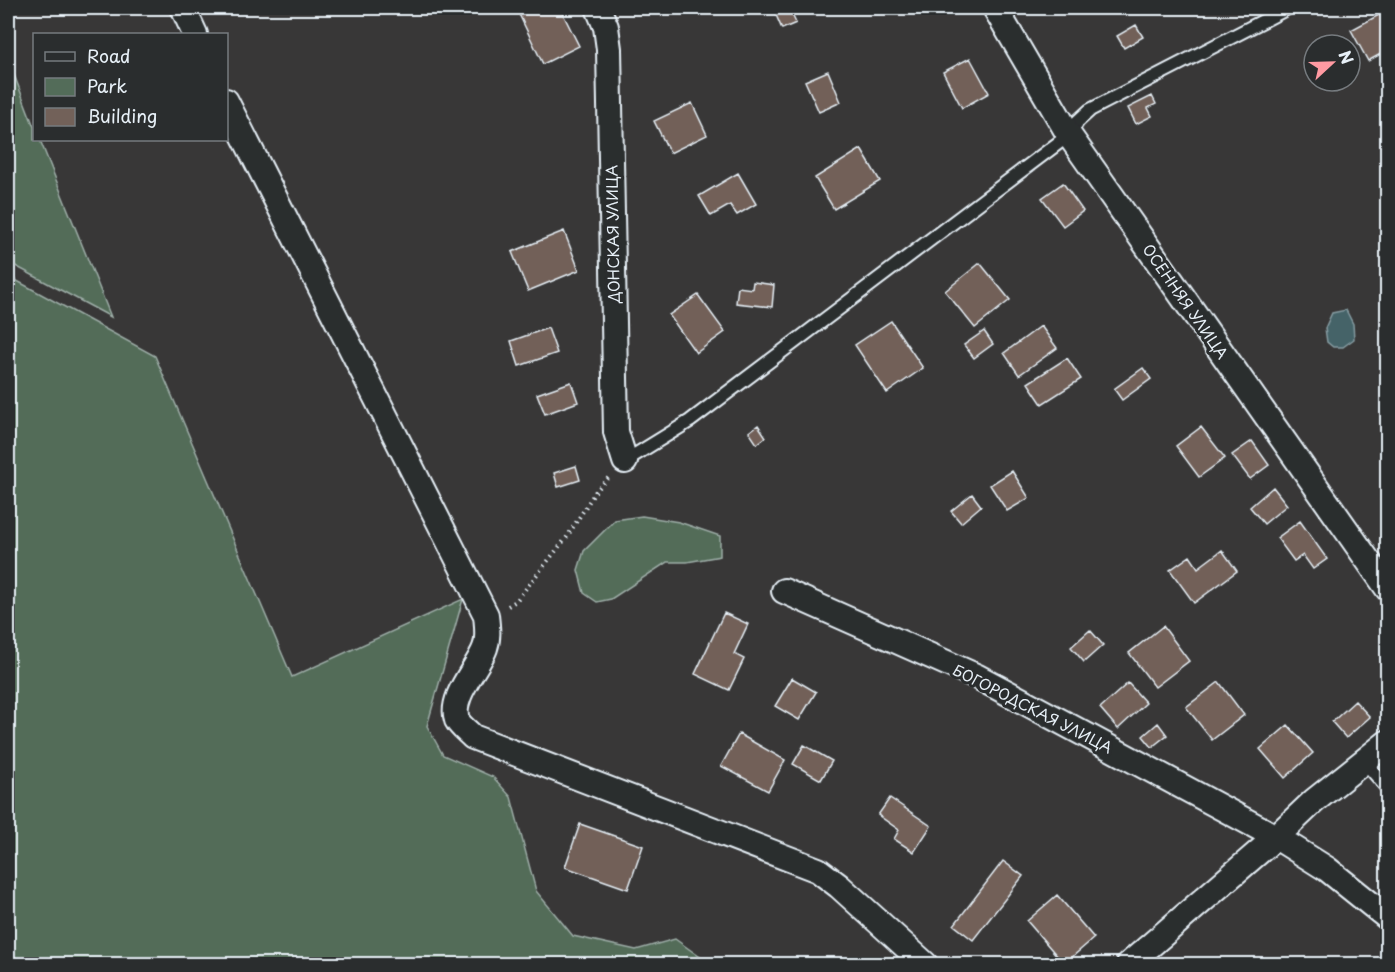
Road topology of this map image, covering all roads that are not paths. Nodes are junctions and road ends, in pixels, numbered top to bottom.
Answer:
1 (183, 8) edge
2 (598, 8) edge
3 (995, 8) edge
4 (1288, 8) edge
5 (195, 33) edge
6 (228, 105) edge
7 (1069, 135) junction
8 (625, 461) joint
9 (1388, 589) edge
10 (784, 591) dead end
11 (1388, 742) edge
12 (1364, 761) junction
13 (1388, 789) edge
14 (1276, 837) junction
15 (1388, 918) edge
16 (924, 964) edge
17 (1129, 964) edge

1 - 5 street
2 - 8 street, ДОНСКАЯ УЛИЦА
3 - 7 street, ОСЕННЯЯ УЛИЦА
4 - 7 lane
6 - 16 street
7 - 8 lane
7 - 9 street, ОСЕННЯЯ УЛИЦА
10 - 14 street, БОГОРОДСКАЯ УЛИЦА
11 - 12 street
12 - 13 lane
12 - 14 street
14 - 15 street
14 - 17 street

